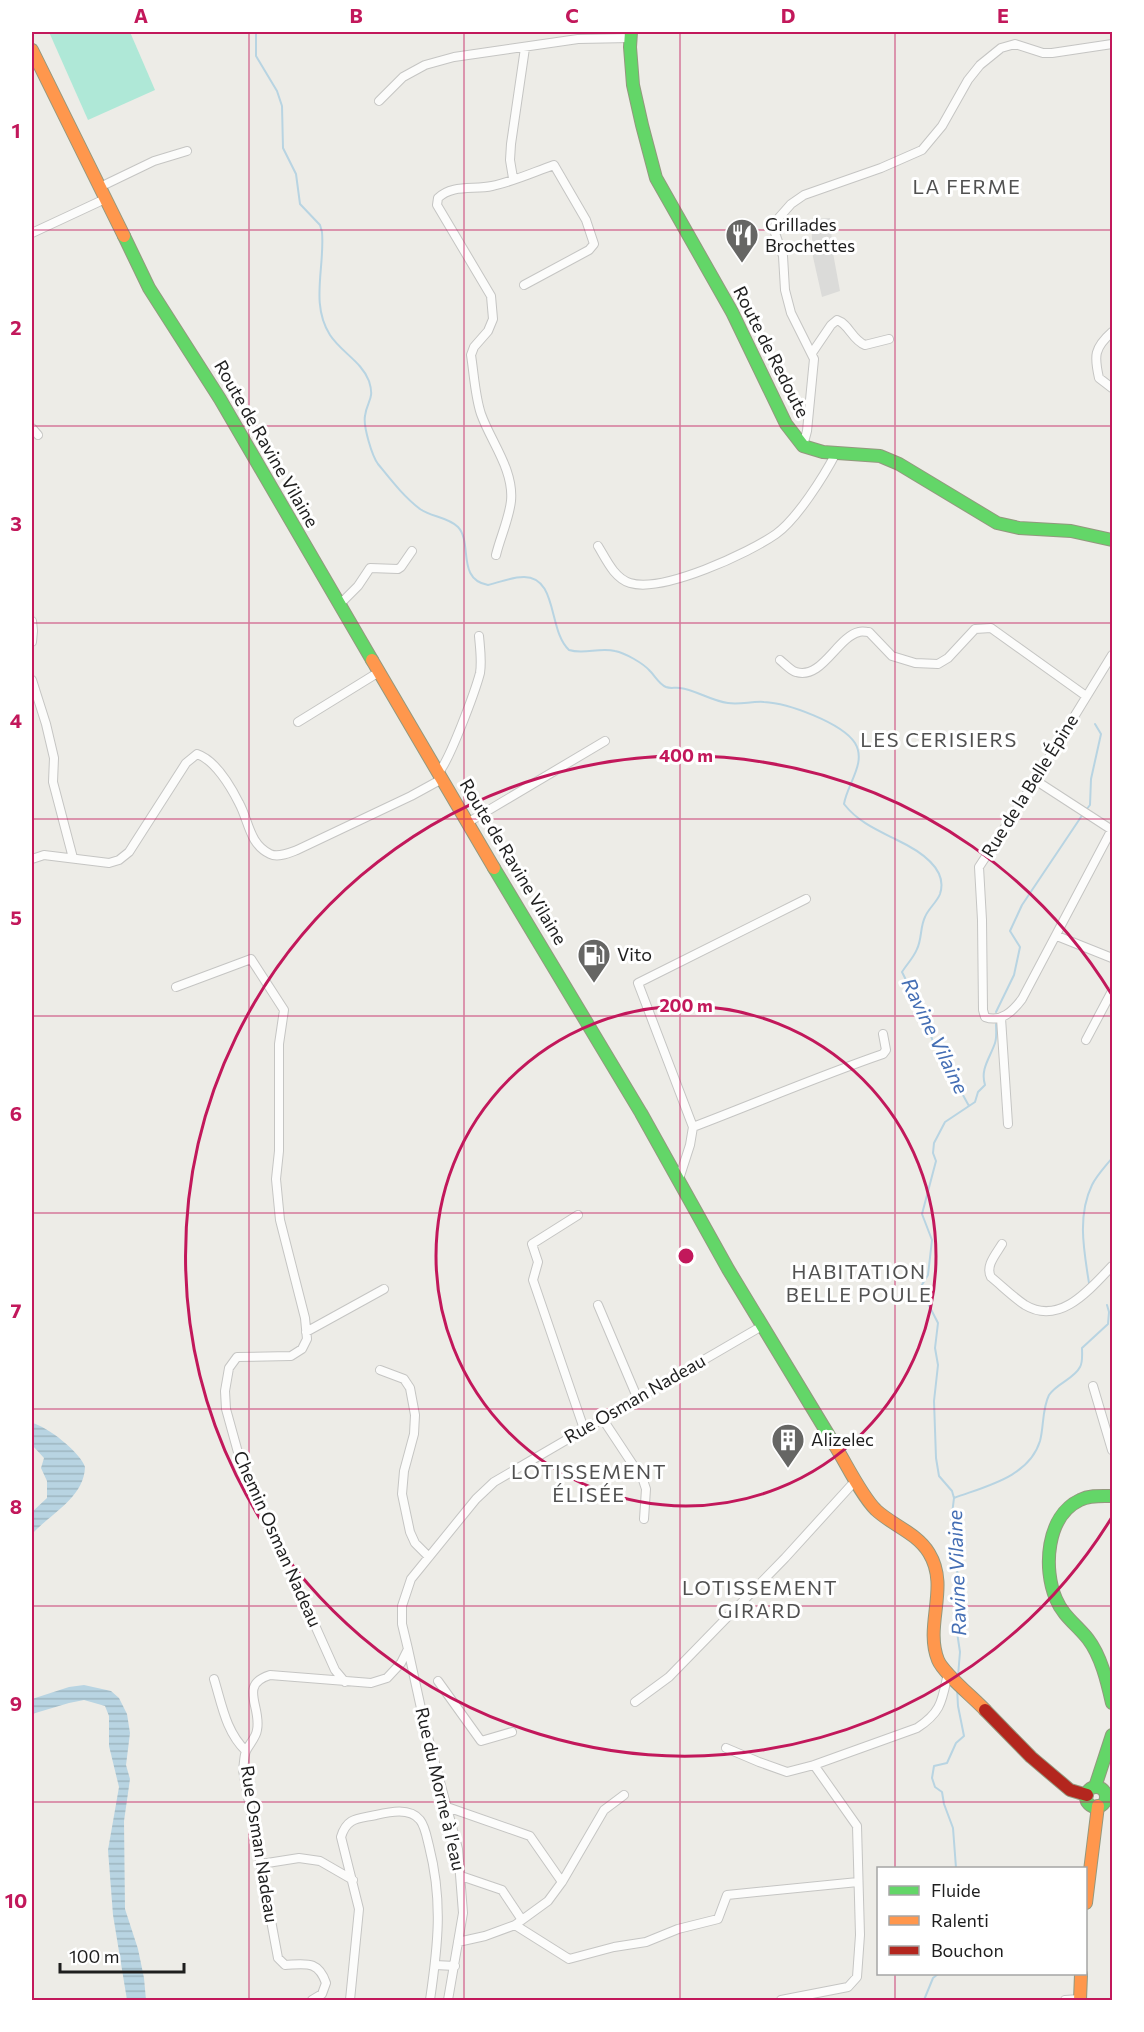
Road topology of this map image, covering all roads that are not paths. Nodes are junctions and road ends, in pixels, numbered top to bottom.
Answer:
1 (631, 33) edge
2 (1113, 44) edge
3 (525, 48) junction
4 (32, 51) edge
5 (380, 101) dead end
6 (187, 152) dead end
7 (513, 178) junction
8 (102, 193) junction
9 (32, 232) edge
10 (524, 285) dead end
11 (1113, 332) edge
12 (889, 339) dead end
13 (812, 353) junction
14 (1113, 388) edge
15 (803, 446) junction
16 (836, 453) junction
17 (1113, 540) edge
18 (598, 546) dead end
19 (412, 551) dead end
20 (496, 555) dead end
21 (339, 605) junction
22 (32, 621) edge
23 (479, 636) dead end
24 (32, 642) edge
25 (1113, 655) edge
26 (780, 660) dead end
27 (379, 672) junction
28 (32, 680) edge
29 (1086, 696) junction
30 (298, 722) dead end
31 (605, 741) dead end
32 (441, 775) junction
33 (1035, 780) junction
34 (467, 823) junction
35 (1112, 830) edge
36 (73, 858) junction
37 (32, 859) edge
38 (806, 899) dead end
39 (1057, 936) junction
40 (1113, 958) edge
41 (176, 987) dead end
42 (1113, 991) edge
43 (1001, 1018) junction
44 (883, 1034) dead end
45 (1086, 1040) dead end
46 (1008, 1124) dead end
47 (693, 1127) junction
48 (679, 1179) junction
49 (578, 1215) dead end
50 (1002, 1244) dead end
51 (1113, 1266) edge
52 (384, 1289) dead end
53 (598, 1305) dead end
54 (762, 1326) junction
55 (306, 1332) junction
56 (380, 1370) dead end
57 (1093, 1386) dead end
58 (637, 1398) junction
59 (602, 1418) junction
60 (584, 1429) junction
61 (1113, 1450) edge
62 (855, 1480) junction
63 (1113, 1496) edge
64 (644, 1519) dead end
65 (429, 1557) junction
66 (408, 1649) junction
67 (950, 1676) junction
68 (214, 1679) dead end
69 (438, 1681) dead end
70 (345, 1682) junction
71 (636, 1702) dead end
72 (1113, 1703) edge
73 (512, 1732) dead end
74 (1113, 1735) edge
75 (726, 1748) dead end
76 (246, 1751) junction
77 (814, 1765) junction
78 (1091, 1791) junction
79 (624, 1796) dead end
80 (447, 1807) junction
81 (261, 1864) junction
82 (461, 1876) junction
83 (353, 1880) junction
84 (562, 1882) junction
85 (858, 1882) junction
86 (1087, 1895) edge
87 (519, 1922) junction
88 (458, 1942) junction
89 (435, 1965) junction
90 (455, 1966) junction
91 (1081, 1975) edge
92 (1080, 2000) edge
93 (312, 2001) edge
94 (350, 2001) edge
95 (430, 2001) edge
96 (448, 2001) edge
97 (781, 2001) edge
98 (1065, 2001) edge

1 - 3 street
1 - 15 main road, Route de Redoute
2 - 13 street
3 - 5 street
3 - 7 street
4 - 8 main road, Route de Ravine Vilaine
6 - 8 street
7 - 10 street
7 - 20 street
8 - 9 street
8 - 21 main road, Route de Ravine Vilaine
11 - 14 street
12 - 13 street
13 - 15 street
15 - 16 main road, Route de Redoute
16 - 17 main road, Route de Redoute
16 - 18 street
19 - 21 street
21 - 27 main road, Route de Ravine Vilaine
22 - 24 street
23 - 32 street
25 - 29 street, Rue de la Belle Épine
26 - 29 street
27 - 30 street
27 - 32 main road, Route de Ravine Vilaine
28 - 36 street
29 - 33 street, Rue de la Belle Épine
31 - 34 street
32 - 34 main road, Route de Ravine Vilaine
32 - 36 street
33 - 35 street
33 - 43 street, Rue de la Belle Épine
34 - 48 main road, Route de Ravine Vilaine
35 - 39 street
36 - 37 street
38 - 47 street
39 - 40 street
39 - 43 street
41 - 55 street
42 - 45 street
43 - 46 street
44 - 47 street
47 - 48 street
48 - 54 main road, Route de Ravine Vilaine
49 - 60 street
50 - 51 street
52 - 55 street
53 - 58 street
54 - 58 street, Rue Osman Nadeau
54 - 62 main road, Route de Ravine Vilaine
55 - 70 street, Chemin Osman Nadeau
56 - 65 street
57 - 61 street
58 - 59 street, Rue Osman Nadeau
59 - 60 street, Rue Osman Nadeau
59 - 64 street
60 - 65 street, Rue Osman Nadeau
62 - 67 main road, Route de Ravine Vilaine
62 - 71 street
63 - 72 main road
65 - 66 street, Rue Osman Nadeau
66 - 70 street, Rue Osman Nadeau
66 - 80 street, Rue du Morne à l'eau
67 - 77 street
67 - 78 main road, Route de Ravine Vilaine
68 - 76 street
69 - 73 street
70 - 76 street, Rue Osman Nadeau
74 - 78 main road
75 - 77 street
76 - 81 street, Rue Osman Nadeau
77 - 85 street
78 - 86 main road
79 - 84 street
80 - 82 street, Rue du Morne à l'eau
80 - 84 street
81 - 83 street
81 - 93 street, Rue Osman Nadeau
82 - 87 street
82 - 88 street, Rue du Morne à l'eau
83 - 89 street
83 - 94 street
84 - 87 street
85 - 87 street
85 - 97 street
87 - 88 street
88 - 90 street, Rue du Morne à l'eau
89 - 90 street
89 - 95 street
90 - 96 street, Rue du Morne à l'eau
91 - 92 main road
92 - 98 street

